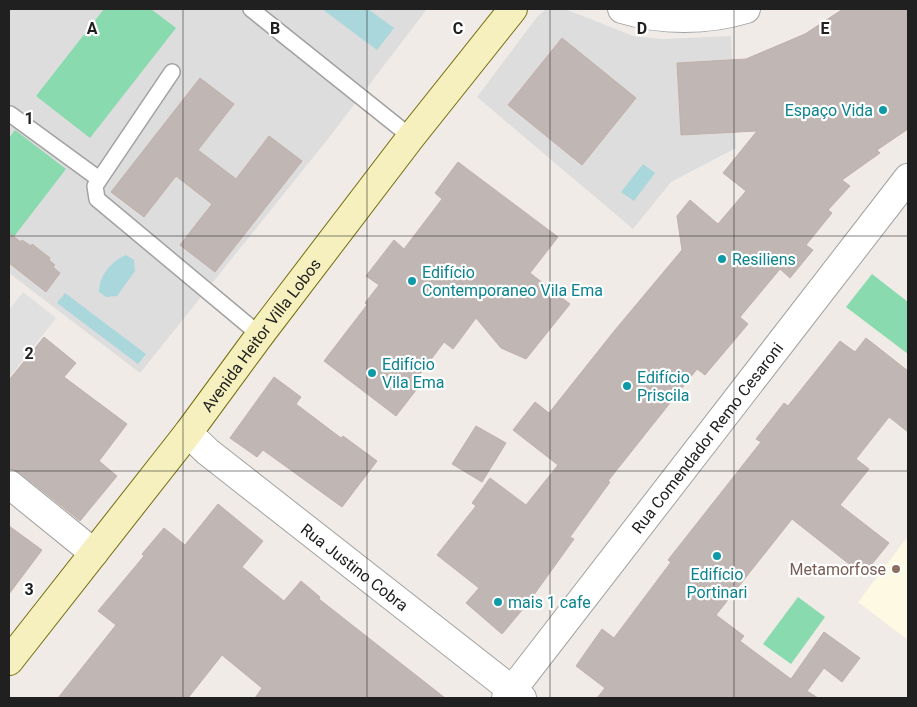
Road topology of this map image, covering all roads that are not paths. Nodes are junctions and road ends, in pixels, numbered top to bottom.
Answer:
1 (251, 9) edge
2 (513, 9) edge
3 (622, 9) edge
4 (746, 9) edge
5 (172, 72) dead end
6 (10, 114) edge
7 (411, 137) junction
8 (908, 178) edge
9 (99, 179) junction
10 (260, 335) junction
11 (188, 433) junction
12 (9, 484) edge
13 (94, 553) junction
14 (9, 661) edge
15 (513, 696) edge

1 - 7 lane
2 - 7 street, Avenida Heitor Villa Lobos
3 - 4 street
5 - 9 lane
6 - 9 lane
7 - 10 street, Avenida Heitor Villa Lobos
8 - 15 street, Rua Comendador Remo Cesaroni
9 - 10 lane
10 - 11 street, Avenida Heitor Villa Lobos
11 - 13 street, Avenida Heitor Villa Lobos
11 - 15 street, Rua Justino Cobra
12 - 13 street
13 - 14 street, Avenida Heitor Villa Lobos

